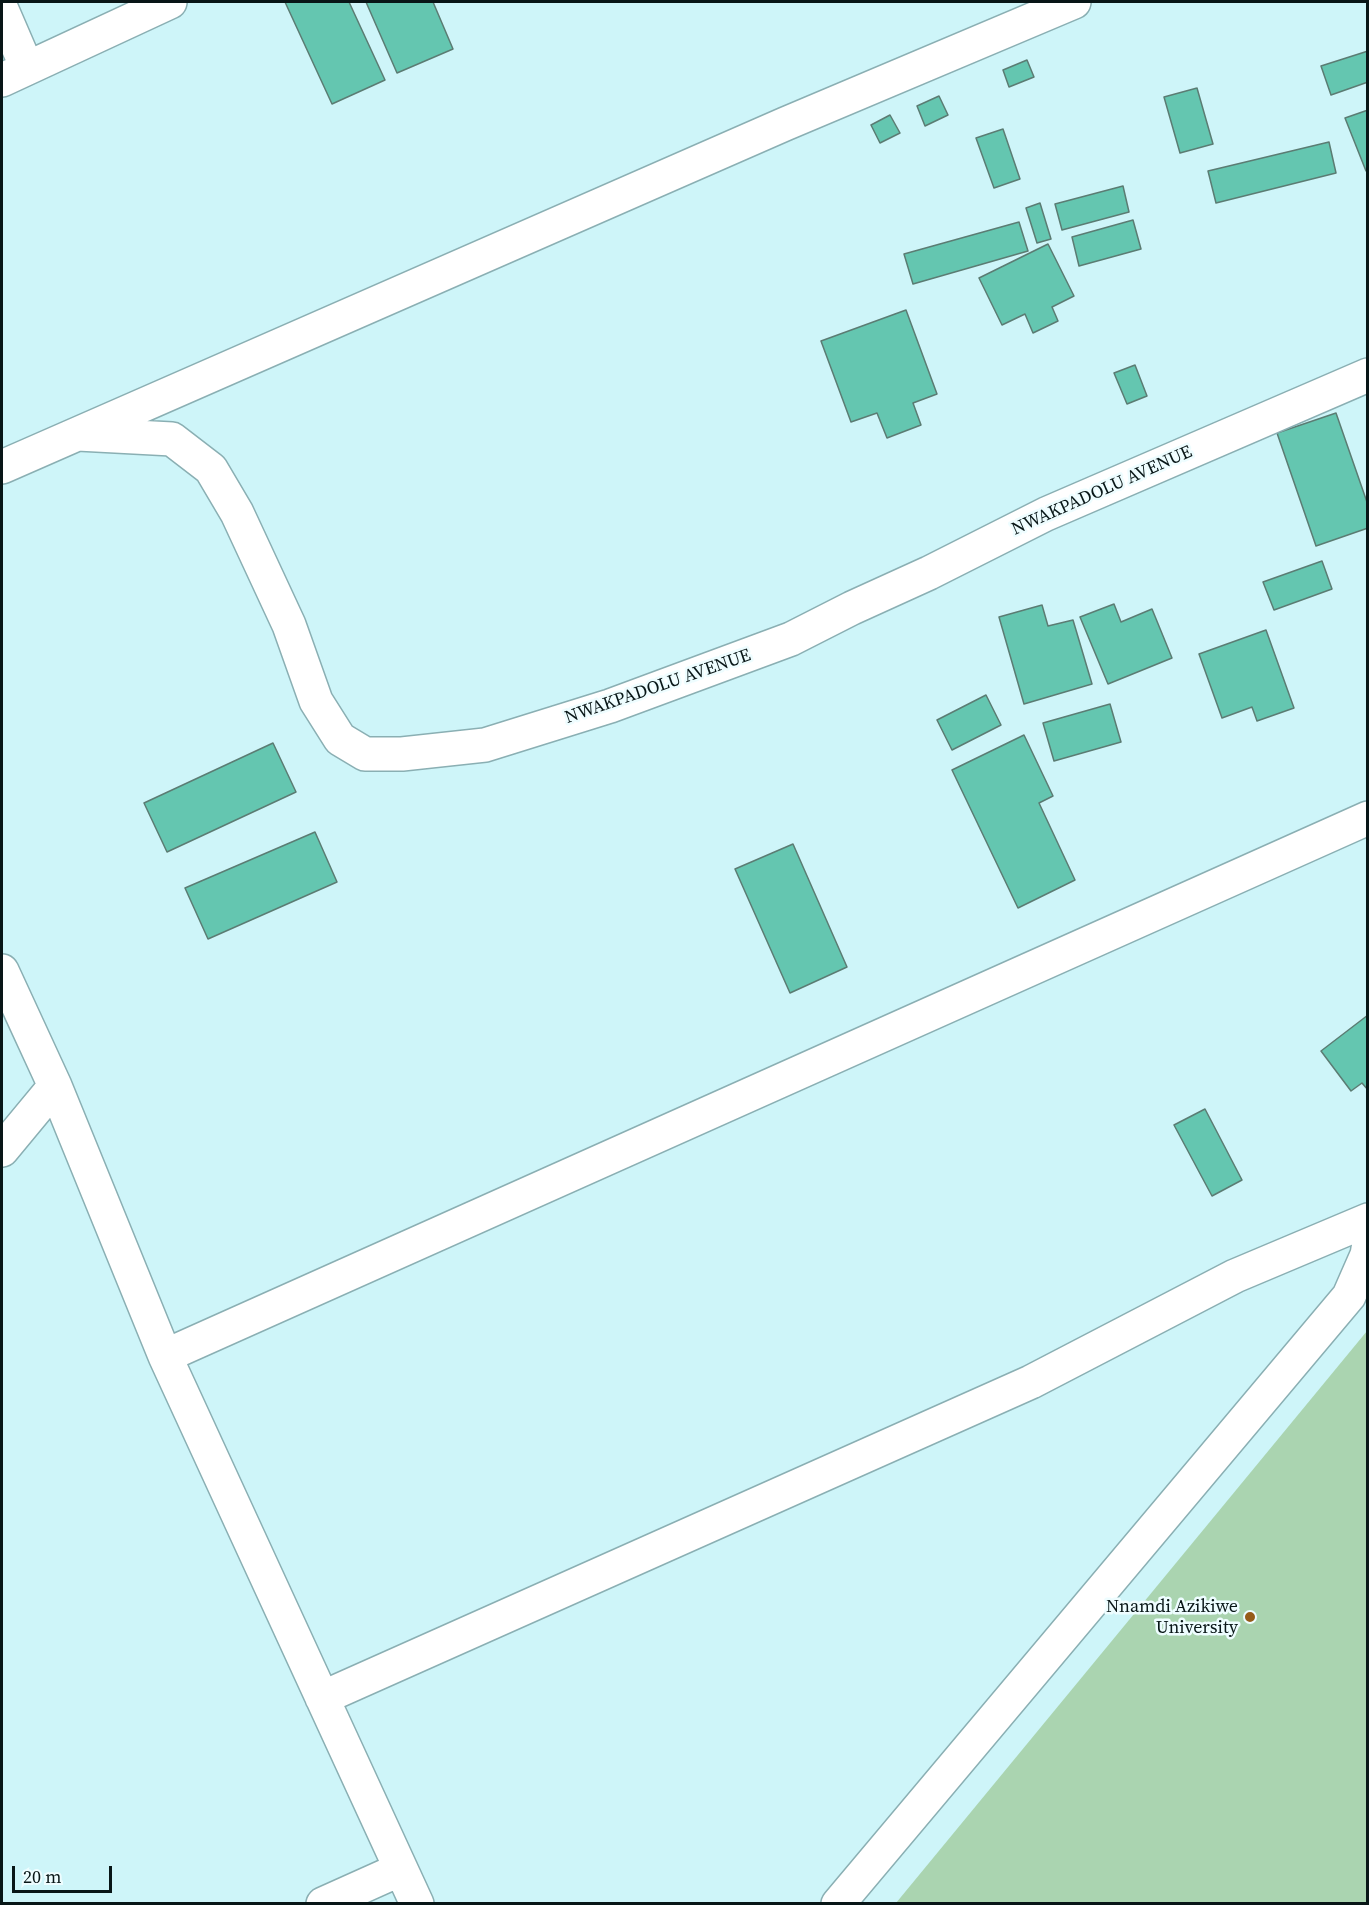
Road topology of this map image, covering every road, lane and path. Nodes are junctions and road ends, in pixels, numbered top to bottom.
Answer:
1 (170, 2) edge
2 (1074, 2) edge
3 (2, 10) edge
4 (14, 74) edge
5 (1368, 375) edge
6 (78, 434) junction
7 (2, 467) edge
8 (1368, 818) edge
9 (2, 971) edge
10 (55, 1086) junction
11 (2, 1150) edge
12 (1368, 1220) edge
13 (1368, 1249) edge
14 (165, 1356) junction
15 (322, 1698) junction
16 (401, 1869) junction
17 (322, 1904) edge
18 (417, 1904) edge
19 (838, 1904) edge

1 - 4 street
2 - 6 street
3 - 4 street
5 - 6 street, NWAKPADOLU AVENUE
6 - 7 street
8 - 14 street
9 - 10 street
10 - 11 street
10 - 14 street
12 - 15 street
13 - 19 street
14 - 15 street
15 - 16 street
16 - 17 street
16 - 18 street

